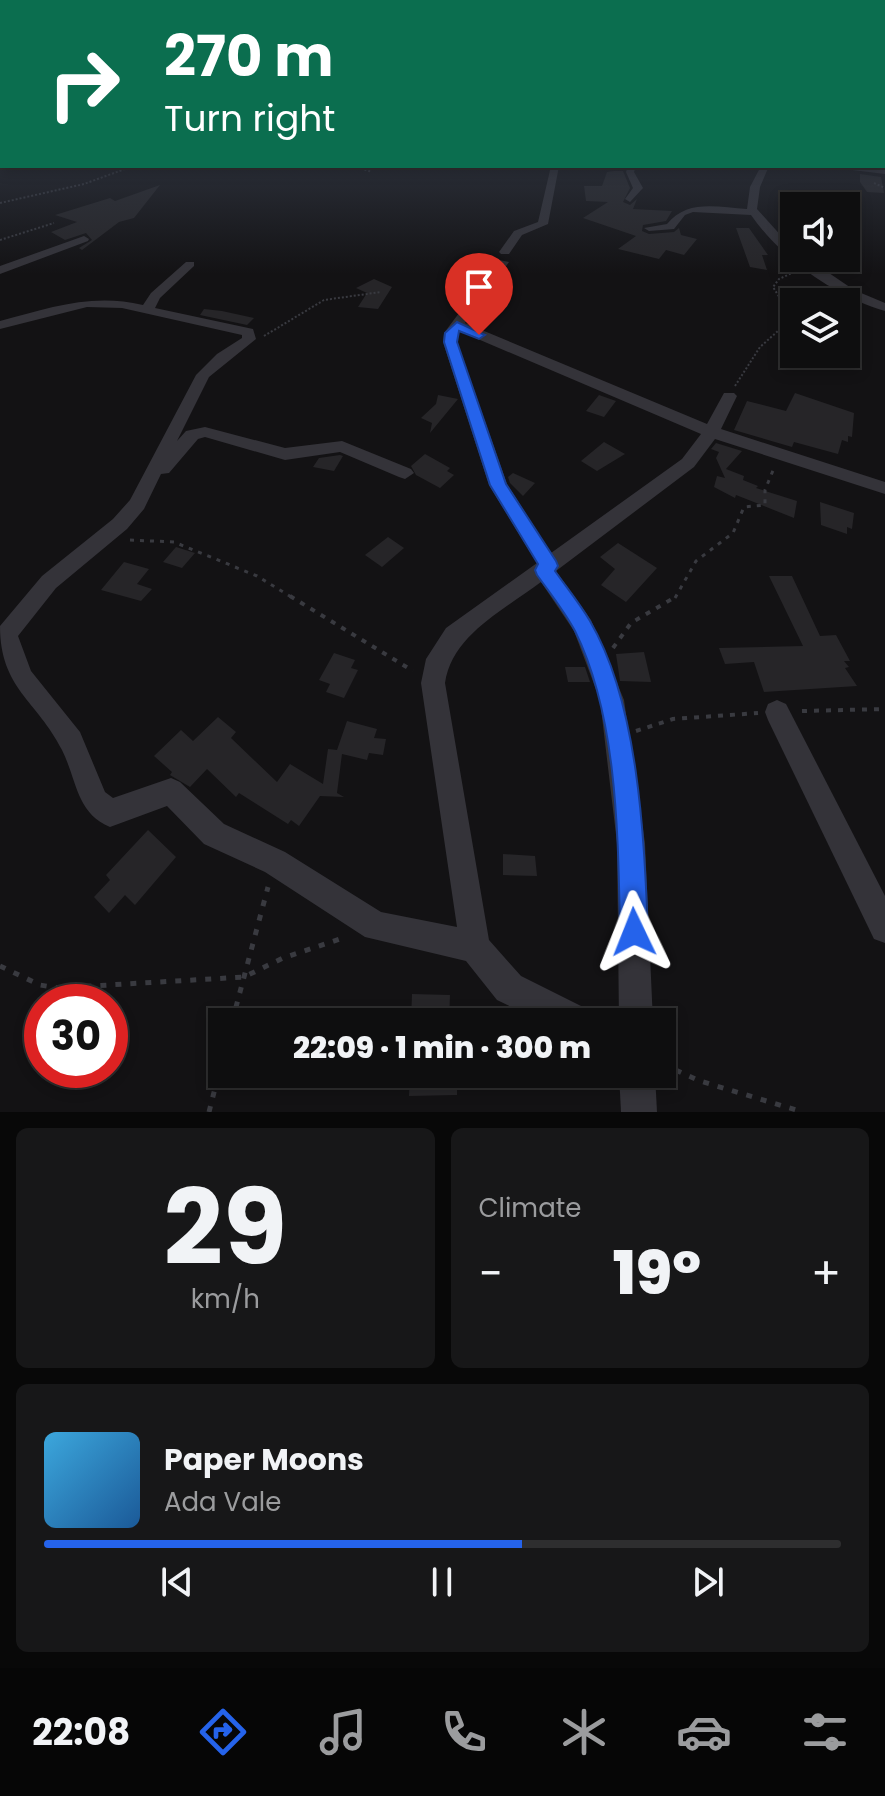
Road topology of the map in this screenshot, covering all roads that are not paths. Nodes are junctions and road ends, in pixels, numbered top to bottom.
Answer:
1 (554, 170) edge
2 (631, 170) edge
3 (763, 170) edge
4 (630, 199) dead end
5 (754, 212) junction
6 (649, 228) dead end
7 (84, 239) dead end
8 (780, 247) edge
9 (190, 264) dead end
10 (0, 270) edge
11 (821, 272) edge
12 (885, 307) edge
13 (147, 310) junction
14 (0, 325) edge
15 (457, 325) junction
16 (729, 396) road end
17 (712, 431) junction
18 (405, 473) dead end
19 (147, 487) junction
20 (885, 488) edge
21 (547, 568) junction
22 (4, 638) edge
23 (777, 712) road end
24 (885, 928) edge
25 (475, 947) junction
26 (549, 1008) edge
27 (636, 1008) edge
28 (638, 1088) edge
29 (639, 1112) edge

1 - 15 street
2 - 4 street
3 - 5 street
5 - 6 street
5 - 8 street
7 - 10 street
9 - 13 street
11 - 12 street
13 - 14 street
13 - 19 street
15 - 17 street
15 - 21 street
16 - 17 street
17 - 20 street
17 - 21 street
18 - 19 street
19 - 22 street
21 - 25 street
21 - 27 street
22 - 25 street
23 - 24 street
25 - 26 street
28 - 29 street

